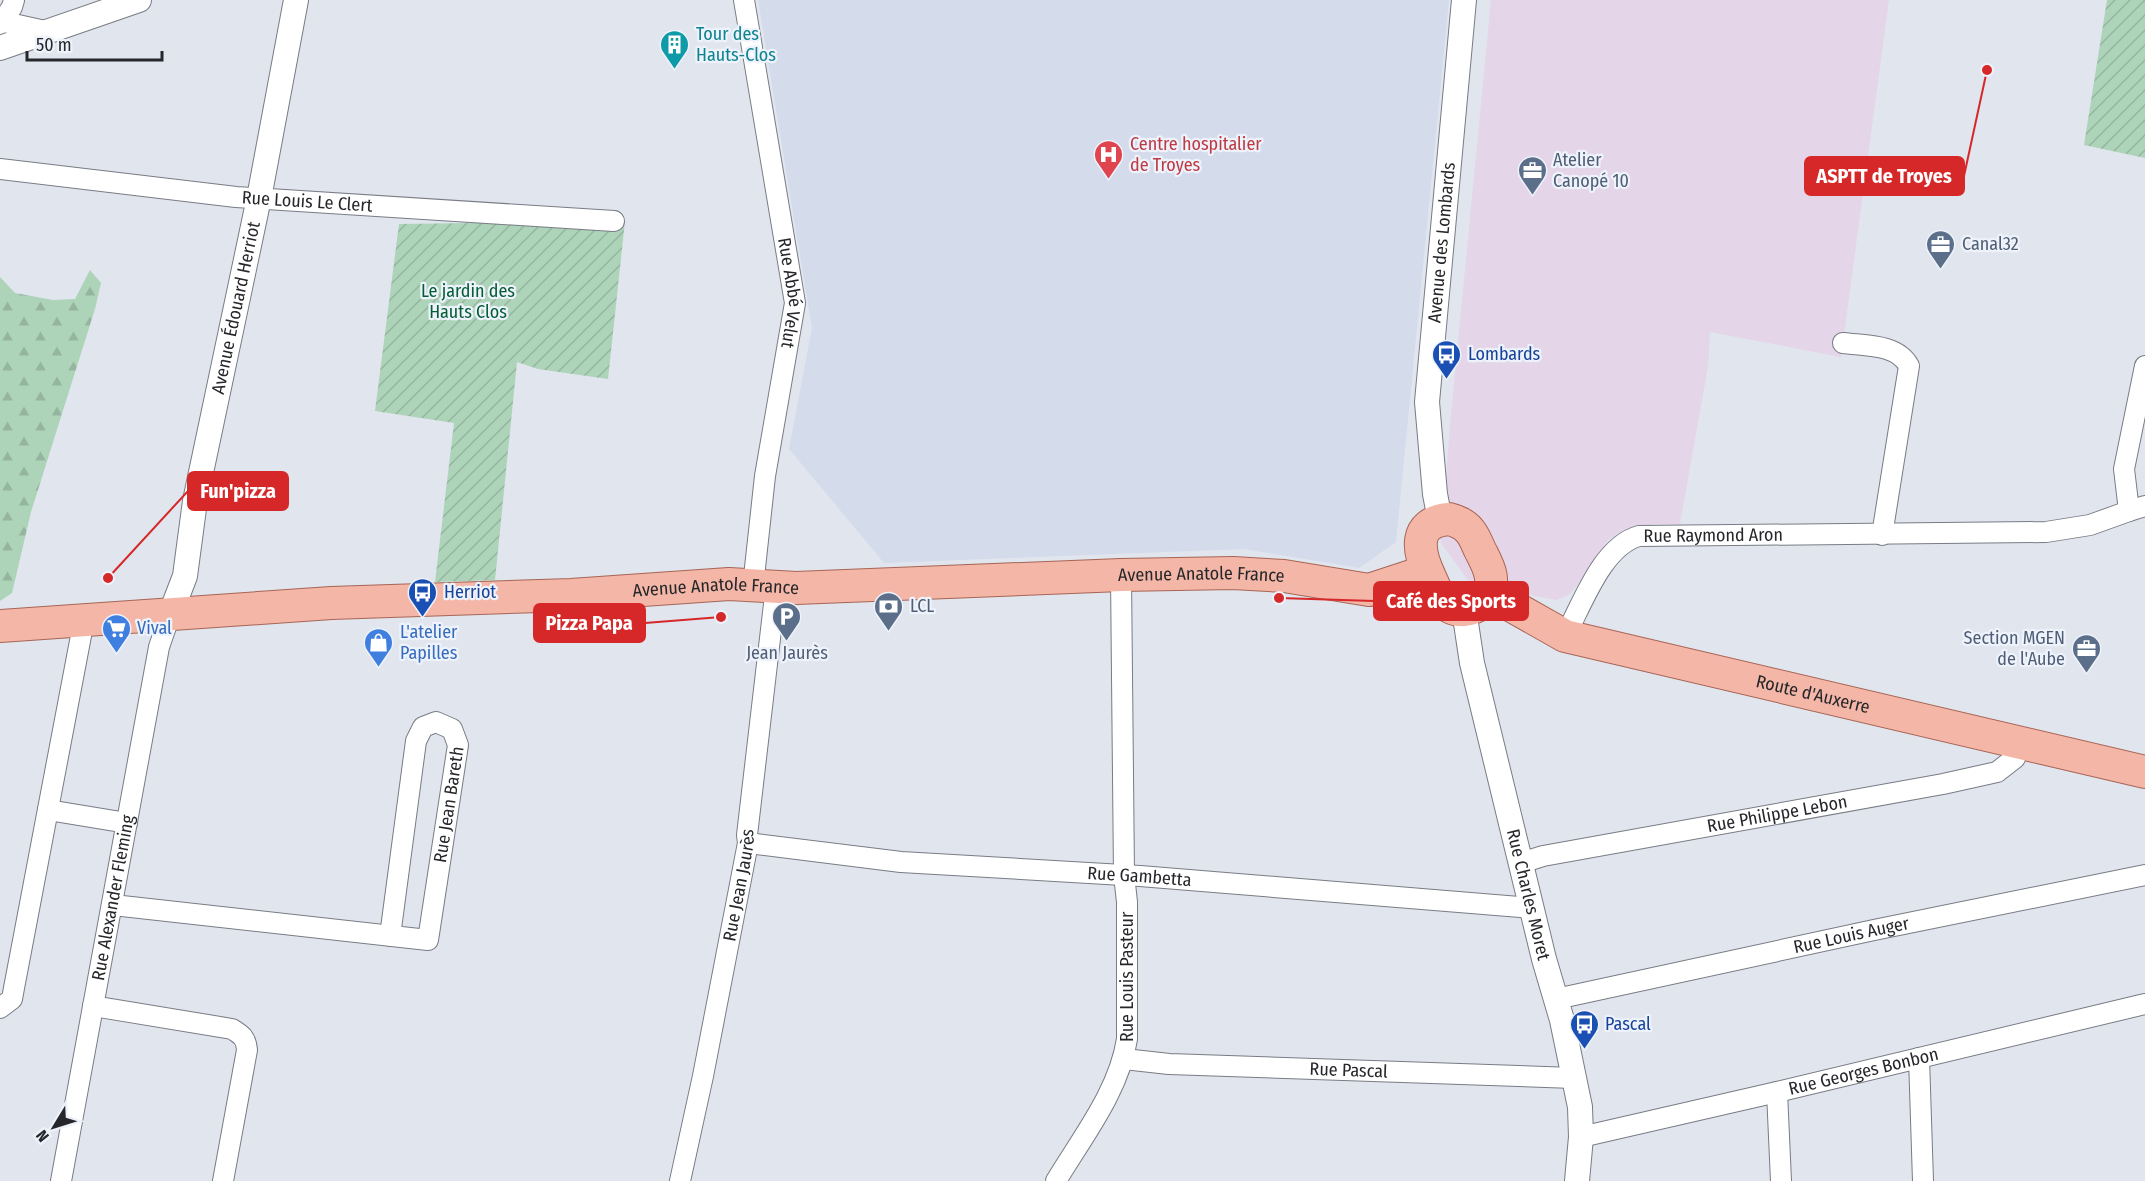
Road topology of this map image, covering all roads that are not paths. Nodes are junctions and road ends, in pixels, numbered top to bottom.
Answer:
1 (14, 0) edge
2 (139, 0) edge
3 (296, 0) edge
4 (744, 0) edge
5 (1464, 0) edge
6 (0, 22) edge
7 (45, 32) junction
8 (0, 48) edge
9 (0, 169) edge
10 (259, 198) junction
11 (614, 222) dead end
12 (1843, 343) dead end
13 (2145, 366) edge
14 (2137, 508) edge
15 (1440, 520) junction
16 (1882, 535) junction
17 (1427, 571) junction
18 (1121, 575) junction
19 (764, 586) junction
20 (1476, 602) junction
21 (170, 615) junction
22 (84, 620) junction
23 (0, 626) edge
24 (1565, 636) junction
25 (2020, 743) junction
26 (2145, 772) edge
27 (48, 810) junction
28 (127, 823) junction
29 (748, 843) junction
30 (1521, 863) junction
31 (1124, 875) junction
32 (2145, 875) edge
33 (113, 905) junction
34 (1533, 908) junction
35 (390, 936) junction
36 (1556, 999) junction
37 (2145, 1004) edge
38 (93, 1006) junction
39 (0, 1008) edge
40 (1919, 1058) junction
41 (1124, 1059) junction
42 (1574, 1078) junction
43 (1776, 1092) junction
44 (1581, 1137) junction
45 (61, 1181) edge
46 (223, 1181) edge
47 (680, 1181) edge
48 (1056, 1181) edge
49 (1577, 1181) edge
50 (1781, 1181) edge
51 (1923, 1181) edge

1 - 6 street
2 - 7 street
3 - 10 street, Avenue Édouard Herriot
4 - 19 street, Rue Abbé Velut
5 - 15 street, Avenue des Lombards
6 - 7 street
7 - 8 street
9 - 10 street, Rue Louis Le Clert
10 - 11 street, Rue Louis Le Clert
10 - 21 street, Avenue Édouard Herriot
12 - 16 street
13 - 14 street
14 - 16 street, Rue Raymond Aron
15 - 17 main road
15 - 20 main road
16 - 24 street, Rue Raymond Aron
17 - 18 main road, Avenue Anatole France
17 - 20 main road
18 - 19 main road, Avenue Anatole France
18 - 31 street, Rue Louis Pasteur
19 - 21 main road, Avenue Anatole France
19 - 29 street, Rue Jean Jaurès
20 - 24 main road, Route d'Auxerre
20 - 30 street, Rue Charles Moret
21 - 22 main road, Avenue Anatole France
21 - 28 street, Rue Alexander Fleming
22 - 23 main road, Avenue Anatole France
22 - 27 street
24 - 25 main road, Route d'Auxerre
25 - 26 main road, Route d'Auxerre
25 - 30 street, Rue Philippe Lebon
27 - 28 street
27 - 39 street
28 - 33 street, Rue Alexander Fleming
29 - 31 street, Rue Gambetta
29 - 47 street, Rue Jean Jaurès
30 - 34 street, Rue Charles Moret
31 - 34 street, Rue Gambetta
31 - 41 street, Rue Louis Pasteur
32 - 36 street, Rue Louis Auger
33 - 35 street, Rue Jean Bareth
33 - 38 street, Rue Alexander Fleming
34 - 36 street, Rue Charles Moret
35 - 35 street, Rue Jean Bareth
36 - 42 street, Rue Charles Moret
37 - 40 street, Rue Georges Bonbon
38 - 45 street, Rue Alexander Fleming
38 - 46 street
40 - 43 street, Rue Georges Bonbon
40 - 51 street
41 - 42 street, Rue Pascal
41 - 48 street, Rue Louis Pasteur
42 - 44 street, Rue Charles Moret
43 - 44 street, Rue Georges Bonbon
43 - 50 street
44 - 49 street, Rue Charles Moret

